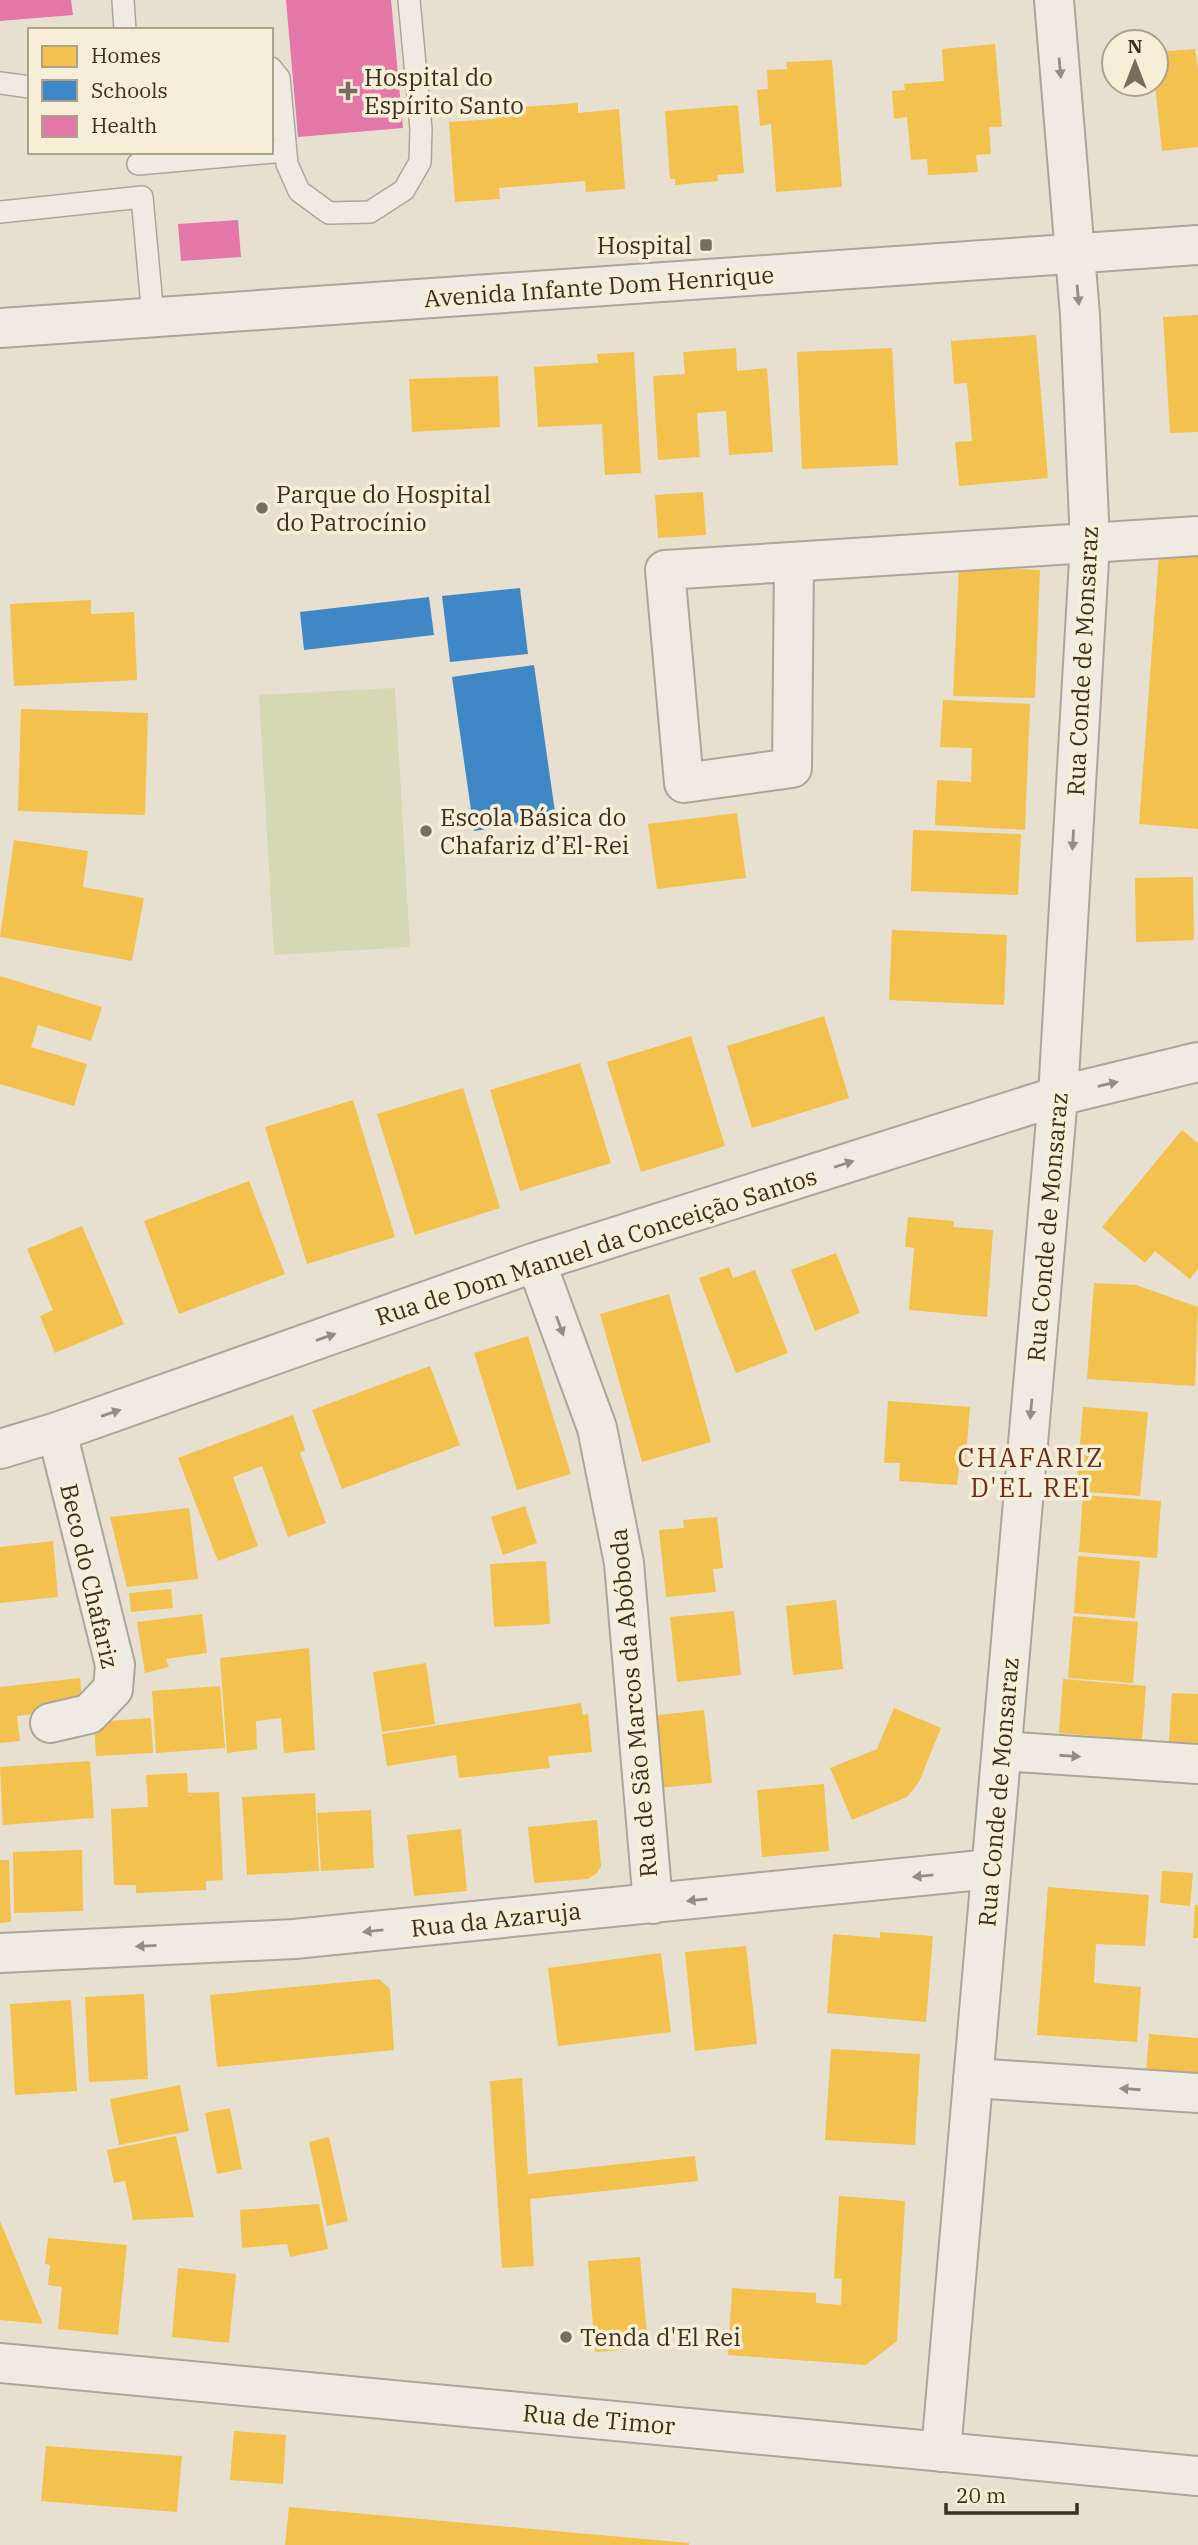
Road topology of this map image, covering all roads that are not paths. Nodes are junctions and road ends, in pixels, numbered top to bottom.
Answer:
1 (123, 0) edge
2 (409, 0) edge
3 (1054, 0) edge
4 (125, 28) edge
5 (273, 70) edge
6 (0, 83) edge
7 (28, 88) edge
8 (285, 151) junction
9 (273, 152) edge
10 (222, 154) edge
11 (138, 158) edge
12 (142, 197) junction
13 (0, 212) edge
14 (1198, 246) edge
15 (1074, 253) junction
16 (153, 317) junction
17 (0, 328) edge
18 (1198, 536) edge
19 (1090, 543) junction
20 (794, 562) junction
21 (1198, 1062) edge
22 (1058, 1096) junction
23 (537, 1262) junction
24 (57, 1432) junction
25 (0, 1449) edge
26 (50, 1723) dead end
27 (1002, 1751) junction
28 (1198, 1764) edge
29 (991, 1869) junction
30 (653, 1904) junction
31 (0, 1953) edge
32 (973, 2078) junction
33 (1198, 2093) edge
34 (0, 2363) edge
35 (941, 2452) junction
36 (1198, 2476) edge

1 - 4 lane
2 - 8 lane
3 -> 15 street, Rua Conde de Monsaraz
5 - 8 lane
6 - 7 lane
8 - 9 lane
10 - 11 lane
11 - 12 lane
12 - 13 lane
12 - 16 lane
14 - 15 street, Avenida Infante Dom Henrique
15 - 16 street, Avenida Infante Dom Henrique
15 -> 19 street, Rua Conde de Monsaraz
16 - 17 street, Avenida Infante Dom Henrique
18 - 19 street
19 - 20 street
19 -> 22 street, Rua Conde de Monsaraz
20 - 20 street
22 -> 21 street, Rua de Dom Manuel da Conceição Santos
23 -> 22 street, Rua de Dom Manuel da Conceição Santos
22 -> 27 street, Rua Conde de Monsaraz
24 -> 23 street, Rua de Dom Manuel da Conceição Santos
23 -> 30 street, Rua de São Marcos da Abóboda
24 - 25 street, Rua de Dom Manuel da Conceição Santos
24 - 26 street, Beco do Chafariz
27 -> 28 street
27 - 29 street, Rua Conde de Monsaraz
29 -> 30 street, Rua da Azaruja
29 - 32 street, Rua Conde de Monsaraz
30 -> 31 street, Rua da Azaruja
33 -> 32 street
32 - 35 street, Rua Conde de Monsaraz
34 - 35 street, Rua de Timor
35 - 36 street, Rua de Timor

